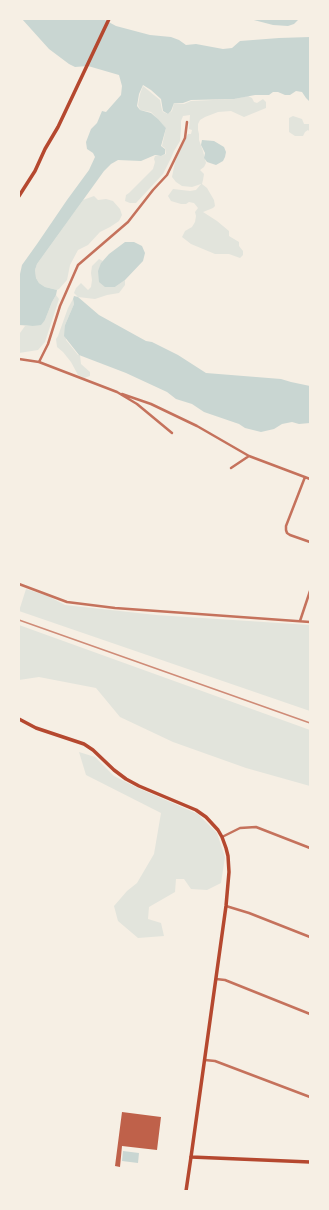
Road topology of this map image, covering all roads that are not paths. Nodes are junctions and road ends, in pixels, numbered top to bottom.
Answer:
1 (109, 19) edge
2 (187, 122) dead end
3 (19, 196) edge
4 (19, 359) edge
5 (40, 362) junction
6 (117, 392) junction
7 (172, 433) dead end
8 (249, 456) junction
9 (231, 468) dead end
10 (305, 477) junction
11 (310, 479) edge
12 (310, 542) edge
13 (19, 584) edge
14 (310, 591) edge
15 (300, 621) junction
16 (310, 622) edge
17 (19, 719) edge
18 (222, 837) junction
19 (310, 848) edge
20 (226, 906) junction
21 (310, 938) edge
22 (216, 978) junction
23 (310, 1014) edge
24 (205, 1060) junction
25 (310, 1097) edge
26 (191, 1157) junction
27 (310, 1162) edge
28 (186, 1191) edge

1 - 3 main road
2 - 5 street
4 - 5 street
5 - 6 street
6 - 7 street
6 - 8 street
8 - 9 street
8 - 10 street
10 - 11 street
10 - 12 street
13 - 15 street
14 - 15 street
15 - 16 street
17 - 18 main road
18 - 19 street
18 - 20 main road
20 - 21 street
20 - 22 main road
22 - 23 street
22 - 24 main road
24 - 25 street
24 - 26 main road
26 - 27 main road
26 - 28 main road

